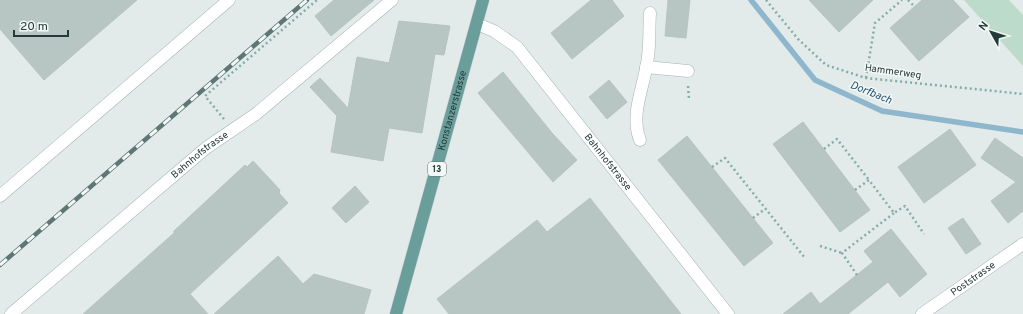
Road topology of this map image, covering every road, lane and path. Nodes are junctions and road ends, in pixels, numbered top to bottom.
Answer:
1 (229, 0) edge
2 (317, 0) edge
3 (392, 0) edge
4 (483, 0) edge
5 (766, 0) edge
6 (902, 0) edge
7 (908, 0) edge
8 (914, 6) dead end
9 (650, 13) dead end
10 (477, 24) junction
11 (646, 67) junction
12 (688, 71) dead end
13 (866, 78) junction
14 (1023, 94) edge
15 (233, 130) junction
16 (640, 140) dead end
17 (824, 148) dead end
18 (712, 167) dead end
19 (869, 180) junction
20 (855, 190) dead end
21 (0, 196) edge
22 (765, 209) junction
23 (894, 213) junction
24 (753, 218) dead end
25 (924, 234) dead end
26 (820, 246) dead end
27 (1021, 248) edge
28 (842, 253) junction
29 (805, 258) dead end
30 (857, 275) dead end
31 (11, 314) edge
32 (396, 314) edge
33 (728, 314) edge
34 (922, 314) edge

1 - 21 street
2 - 15 path
3 - 15 street, Bahnhofstrasse
4 - 10 main road, Konstanzerstrasse / 13
5 - 13 path, Hammerweg
6 - 13 path
7 - 8 path
9 - 11 street
10 - 32 main road, Konstanzerstrasse / 13
10 - 33 street, Bahnhofstrasse
11 - 12 street
11 - 16 street
13 - 14 path, Hammerweg
15 - 31 street, Bahnhofstrasse
17 - 19 path
18 - 22 path
19 - 20 path
19 - 23 path
22 - 24 path
22 - 29 path
23 - 25 path
23 - 28 path
26 - 28 path
27 - 34 street, Poststrasse
28 - 30 path

